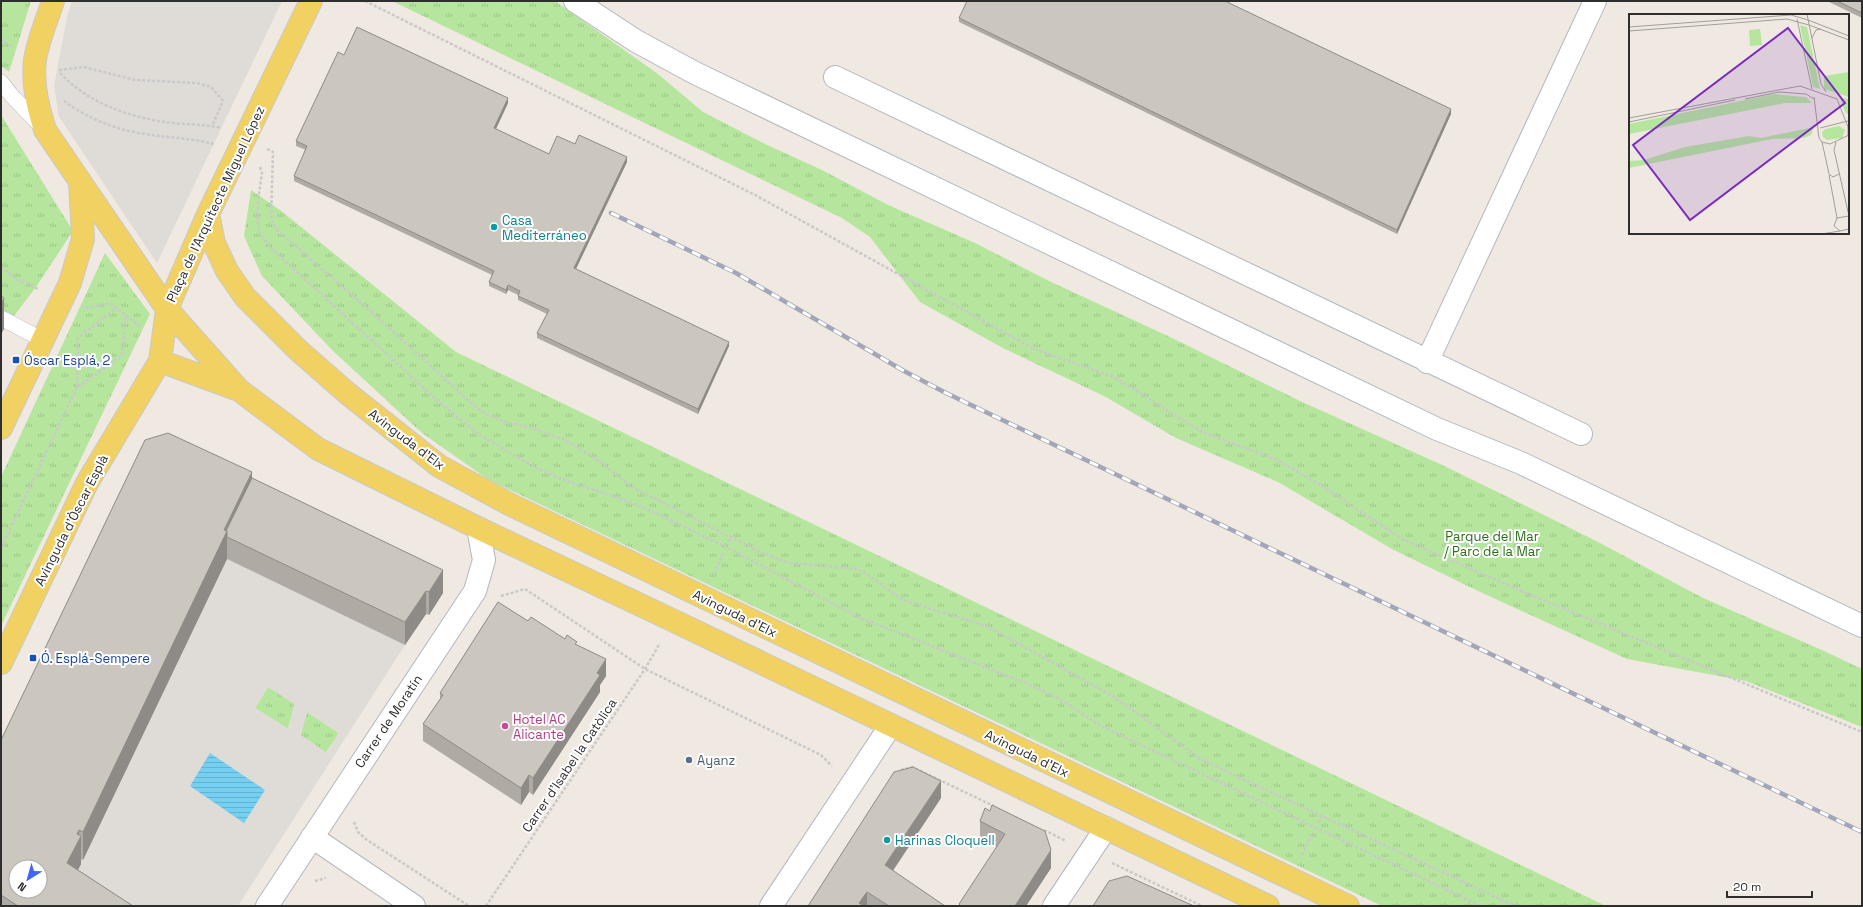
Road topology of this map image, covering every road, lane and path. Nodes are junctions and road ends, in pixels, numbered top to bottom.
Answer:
1 (53, 1) edge
2 (311, 1) edge
3 (365, 1) edge
4 (574, 1) edge
5 (1595, 1) edge
6 (1, 39) edge
7 (17, 51) dead end
8 (835, 77) dead end
9 (1, 82) edge
10 (61, 99) dead end
11 (212, 126) junction
12 (222, 128) dead end
13 (45, 130) junction
14 (214, 144) dead end
15 (273, 152) dead end
16 (262, 173) dead end
17 (80, 181) junction
18 (208, 214) junction
19 (1, 267) edge
20 (40, 290) dead end
21 (116, 308) junction
22 (84, 309) dead end
23 (167, 309) junction
24 (126, 315) junction
25 (1, 318) edge
26 (142, 327) dead end
27 (43, 340) junction
28 (160, 361) junction
29 (1428, 362) junction
30 (78, 387) junction
31 (239, 390) junction
32 (1, 428) edge
33 (1581, 434) dead end
34 (478, 528) junction
35 (731, 537) junction
36 (728, 542) dead end
37 (1, 548) edge
38 (724, 552) dead end
39 (712, 577) dead end
40 (498, 597) dead end
41 (1862, 626) edge
42 (663, 640) dead end
43 (1, 663) edge
44 (645, 669) junction
45 (891, 725) junction
46 (1862, 732) edge
47 (897, 772) edge
48 (852, 786) junction
49 (997, 808) edge
50 (1322, 815) junction
51 (353, 821) dead end
52 (1318, 823) dead end
53 (1040, 828) edge
54 (1106, 828) junction
55 (1314, 832) dead end
56 (312, 837) junction
57 (1089, 852) junction
58 (1300, 859) dead end
59 (331, 879) dead end
60 (312, 882) dead end
61 (268, 906) edge
62 (414, 906) edge
63 (469, 906) edge
64 (486, 906) edge
65 (771, 906) edge
66 (1054, 906) edge
67 (1202, 906) edge
68 (1268, 906) edge
69 (1348, 906) edge
70 (1481, 906) edge
71 (1515, 906) edge

1 - 13 main road, Plaça de l'Arquitecte Miguel López
2 - 18 main road, Plaça de l'Arquitecte Miguel López
3 - 46 path
4 - 41 street
5 - 29 street
6 - 7 path
8 - 29 street
9 - 13 lane
10 - 14 path
11 - 11 path
11 - 12 path
13 - 17 main road, Plaça de l'Arquitecte Miguel López
15 - 35 path
16 - 70 path
17 - 23 main road, Plaça de l'Arquitecte Miguel López
17 - 27 main road
18 - 23 main road, Plaça de l'Arquitecte Miguel López
18 - 69 main road, Avinguda d'Elx
19 - 20 path
21 - 22 path
21 - 24 path
21 - 30 path
23 - 28 main road, Avinguda d'Òscar Esplà
23 - 31 main road
24 - 26 path
24 - 30 path
25 - 27 lane
27 - 32 main road
28 - 31 main road
28 - 43 main road, Avinguda d'Òscar Esplà
29 - 33 street
30 - 37 path
31 - 34 main road
34 - 45 main road
34 - 56 street, Carrer de Moratín
35 - 36 path
35 - 50 path
38 - 39 path
40 - 44 path
42 - 44 path, Carrer d'Isabel la Catòlica
44 - 48 path
44 - 64 path, Carrer d'Isabel la Catòlica
45 - 48 street
45 - 54 main road
47 - 49 path
48 - 65 street
50 - 52 path
50 - 71 path
51 - 63 path
53 - 57 path
54 - 57 street
54 - 68 main road
55 - 58 path
56 - 61 street, Carrer de Moratín
56 - 62 street
57 - 66 street
57 - 67 path
59 - 60 path

